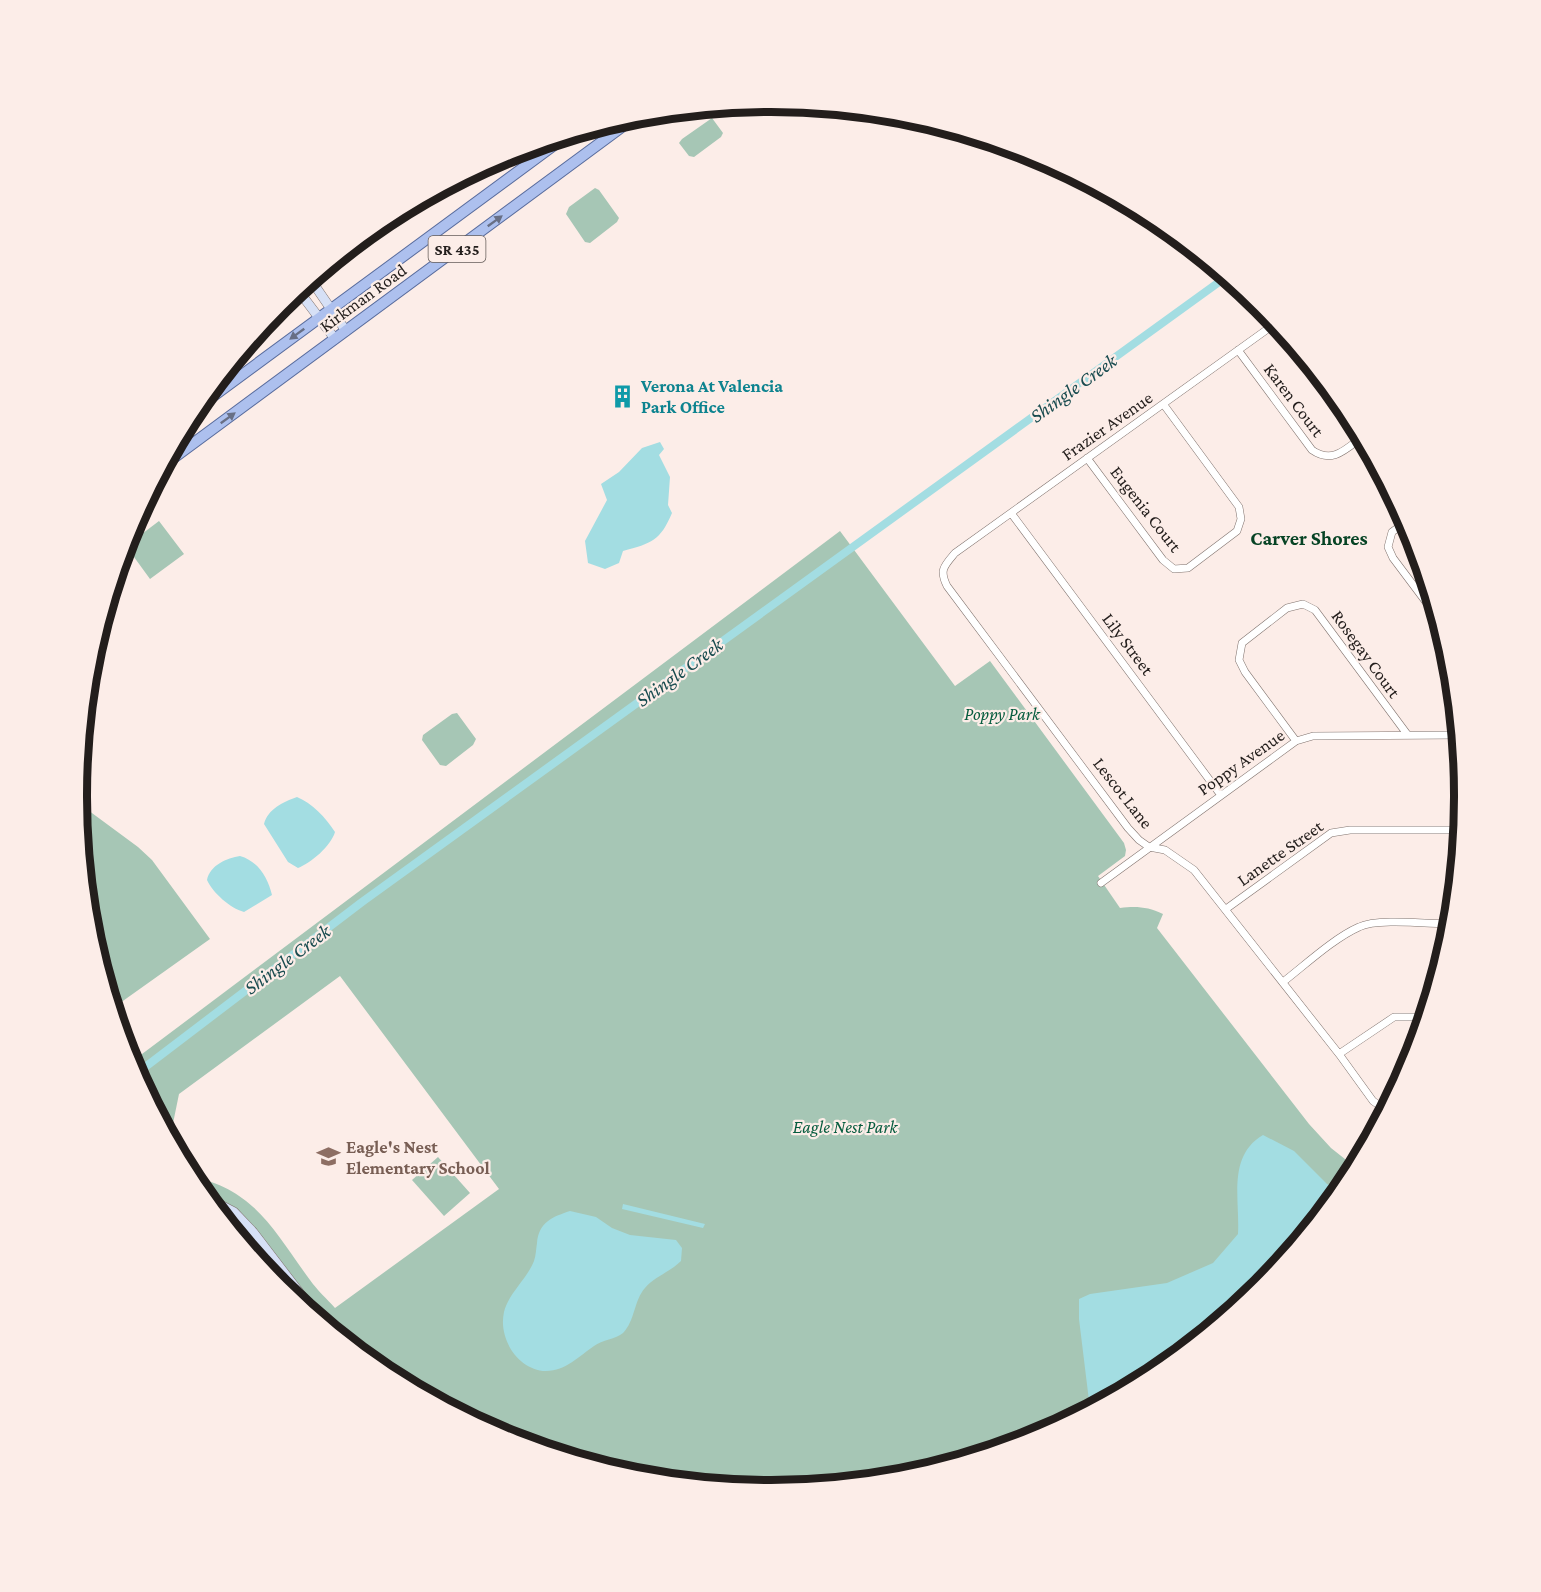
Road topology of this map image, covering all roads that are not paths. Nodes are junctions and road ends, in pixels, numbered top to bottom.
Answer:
1 (617, 131) edge
2 (546, 151) edge
3 (316, 286) edge
4 (304, 297) edge
5 (332, 309) junction
6 (319, 318) junction
7 (1268, 328) edge
8 (346, 331) junction
9 (335, 339) junction
10 (1238, 350) junction
11 (220, 391) edge
12 (1164, 405) junction
13 (1355, 442) edge
14 (179, 454) edge
15 (1087, 458) junction
16 (1011, 513) junction
17 (1399, 527) edge
18 (955, 553) joint
19 (1426, 602) edge
20 (1407, 734) junction
21 (1451, 735) edge
22 (1296, 741) junction
23 (1220, 794) junction
24 (1453, 830) edge
25 (1149, 847) junction
26 (1101, 883) dead end
27 (1226, 909) junction
28 (1442, 924) edge
29 (1283, 982) junction
30 (1418, 1017) edge
31 (1339, 1054) junction
32 (1380, 1106) edge
33 (224, 1206) edge
34 (282, 1274) edge

8 -> 1 main road, Kirkman Road / SR 435
2 - 5 main road, Kirkman Road / SR 435
3 - 5 street
4 - 6 street
5 - 6 main road, Kirkman Road / SR 435
5 - 8 street
6 - 9 street
6 -> 11 main road, Kirkman Road / SR 435
7 - 10 street, Frazier Avenue
8 - 9 main road, Kirkman Road / SR 435
14 -> 9 main road, Kirkman Road / SR 435
10 - 12 street, Frazier Avenue
10 - 13 street, Karen Court
12 - 15 street, Frazier Avenue
12 - 15 street, Eugenia Court
15 - 16 street, Frazier Avenue
16 - 18 street, Frazier Avenue
16 - 23 street, Lily Street
17 - 19 street
18 - 25 street, Lescot Lane
20 - 21 street, Poppy Avenue
20 - 22 street, Poppy Avenue
20 - 22 street, Rosegay Court
22 - 23 street, Poppy Avenue
23 - 25 street, Poppy Avenue
24 - 27 street, Lanette Street
25 - 26 street, Poppy Avenue
25 - 27 street, Lescot Lane
27 - 29 street, Lescot Lane
28 - 29 street
29 - 31 street, Lescot Lane
30 - 31 street
31 - 32 street, Lescot Lane
33 - 34 street

